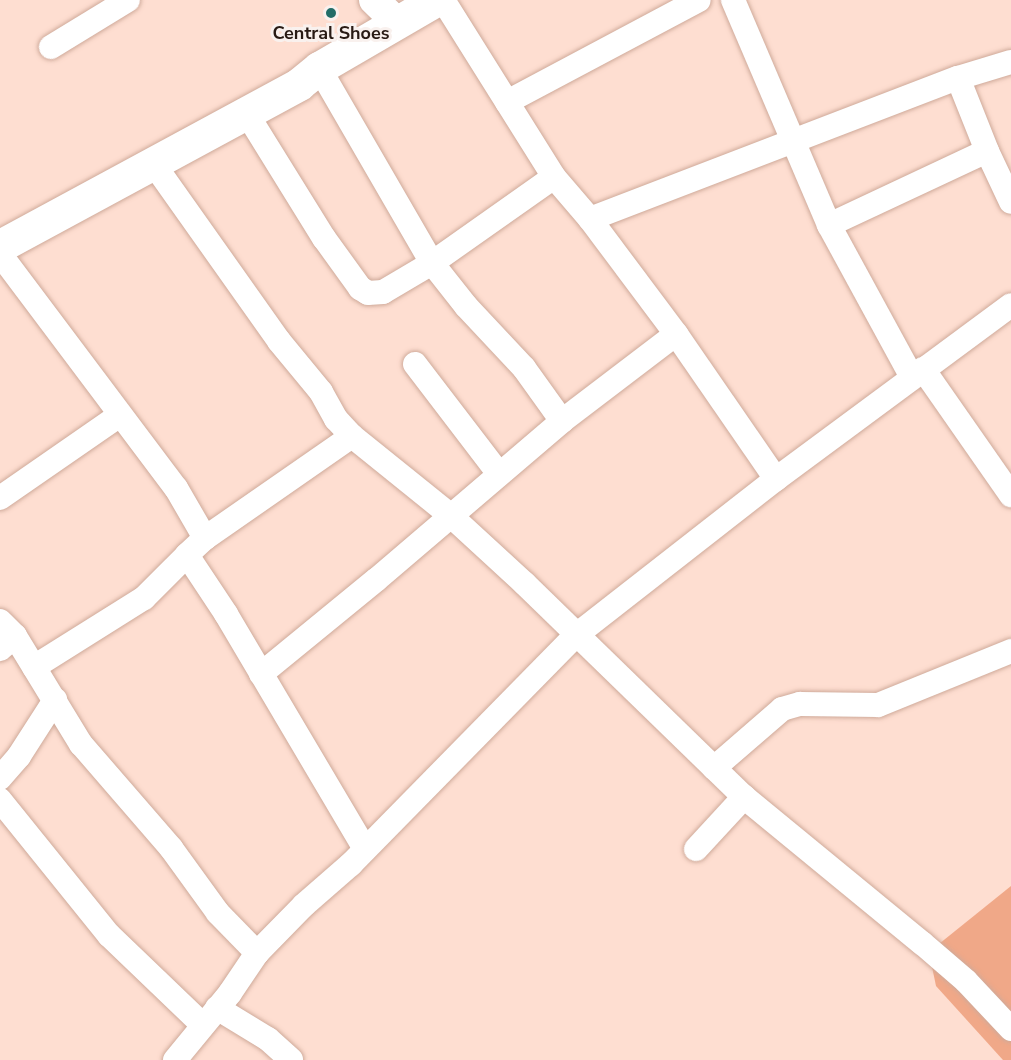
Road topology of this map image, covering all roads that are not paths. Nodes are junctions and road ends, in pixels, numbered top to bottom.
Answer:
1 (128, 0) edge
2 (374, 0) edge
3 (436, 0) edge
4 (443, 0) edge
5 (699, 0) edge
6 (733, 0) edge
7 (398, 23) junction
8 (51, 47) dead end
9 (1011, 62) edge
10 (319, 68) junction
11 (958, 78) junction
12 (507, 102) junction
13 (247, 114) junction
14 (793, 140) junction
15 (987, 152) junction
16 (153, 163) junction
17 (554, 177) junction
18 (1011, 202) edge
19 (590, 219) junction
20 (829, 225) junction
21 (0, 246) edge
22 (0, 254) edge
23 (432, 263) junction
24 (1011, 305) edge
25 (676, 334) junction
26 (414, 364) dead end
27 (918, 373) junction
28 (120, 415) junction
29 (562, 421) junction
30 (352, 436) junction
31 (499, 474) junction
32 (776, 479) junction
33 (1011, 495) edge
34 (0, 498) edge
35 (450, 515) junction
36 (205, 538) junction
37 (187, 555) junction
38 (5, 635) edge
39 (575, 636) junction
40 (1011, 651) edge
41 (34, 667) junction
42 (261, 674) junction
43 (55, 700) junction
44 (714, 768) junction
45 (0, 778) edge
46 (744, 797) junction
47 (0, 800) edge
48 (365, 849) junction
49 (696, 849) dead end
50 (257, 953) junction
51 (210, 1017) junction
52 (1011, 1029) edge
53 (175, 1060) edge
54 (291, 1060) edge

1 - 8 street
2 - 7 street
3 - 7 main road
4 - 12 street
5 - 12 street
6 - 14 street
7 - 10 main road
9 - 11 street
10 - 13 main road
10 - 23 street
11 - 14 street
11 - 15 street
12 - 17 street
13 - 16 main road
13 - 23 street
14 - 19 street
14 - 20 street
15 - 18 street
15 - 20 street
16 - 21 main road
16 - 30 street
17 - 19 street
17 - 23 street
19 - 25 street
20 - 27 street
22 - 28 street
23 - 29 street
24 - 27 street
25 - 29 street
25 - 32 street
26 - 31 street
27 - 32 street
27 - 33 street
28 - 34 street
28 - 36 street
29 - 31 street
30 - 35 street
30 - 36 street
31 - 35 street
32 - 39 street
35 - 39 street
35 - 42 street
36 - 37 street
37 - 41 street
37 - 42 street
38 - 41 street
39 - 44 street
39 - 48 street
40 - 44 street
41 - 43 street
42 - 48 street
43 - 45 street
43 - 50 street
44 - 46 street
46 - 49 street
46 - 52 street
47 - 51 street
48 - 50 street
50 - 51 street
51 - 53 street
51 - 54 street

